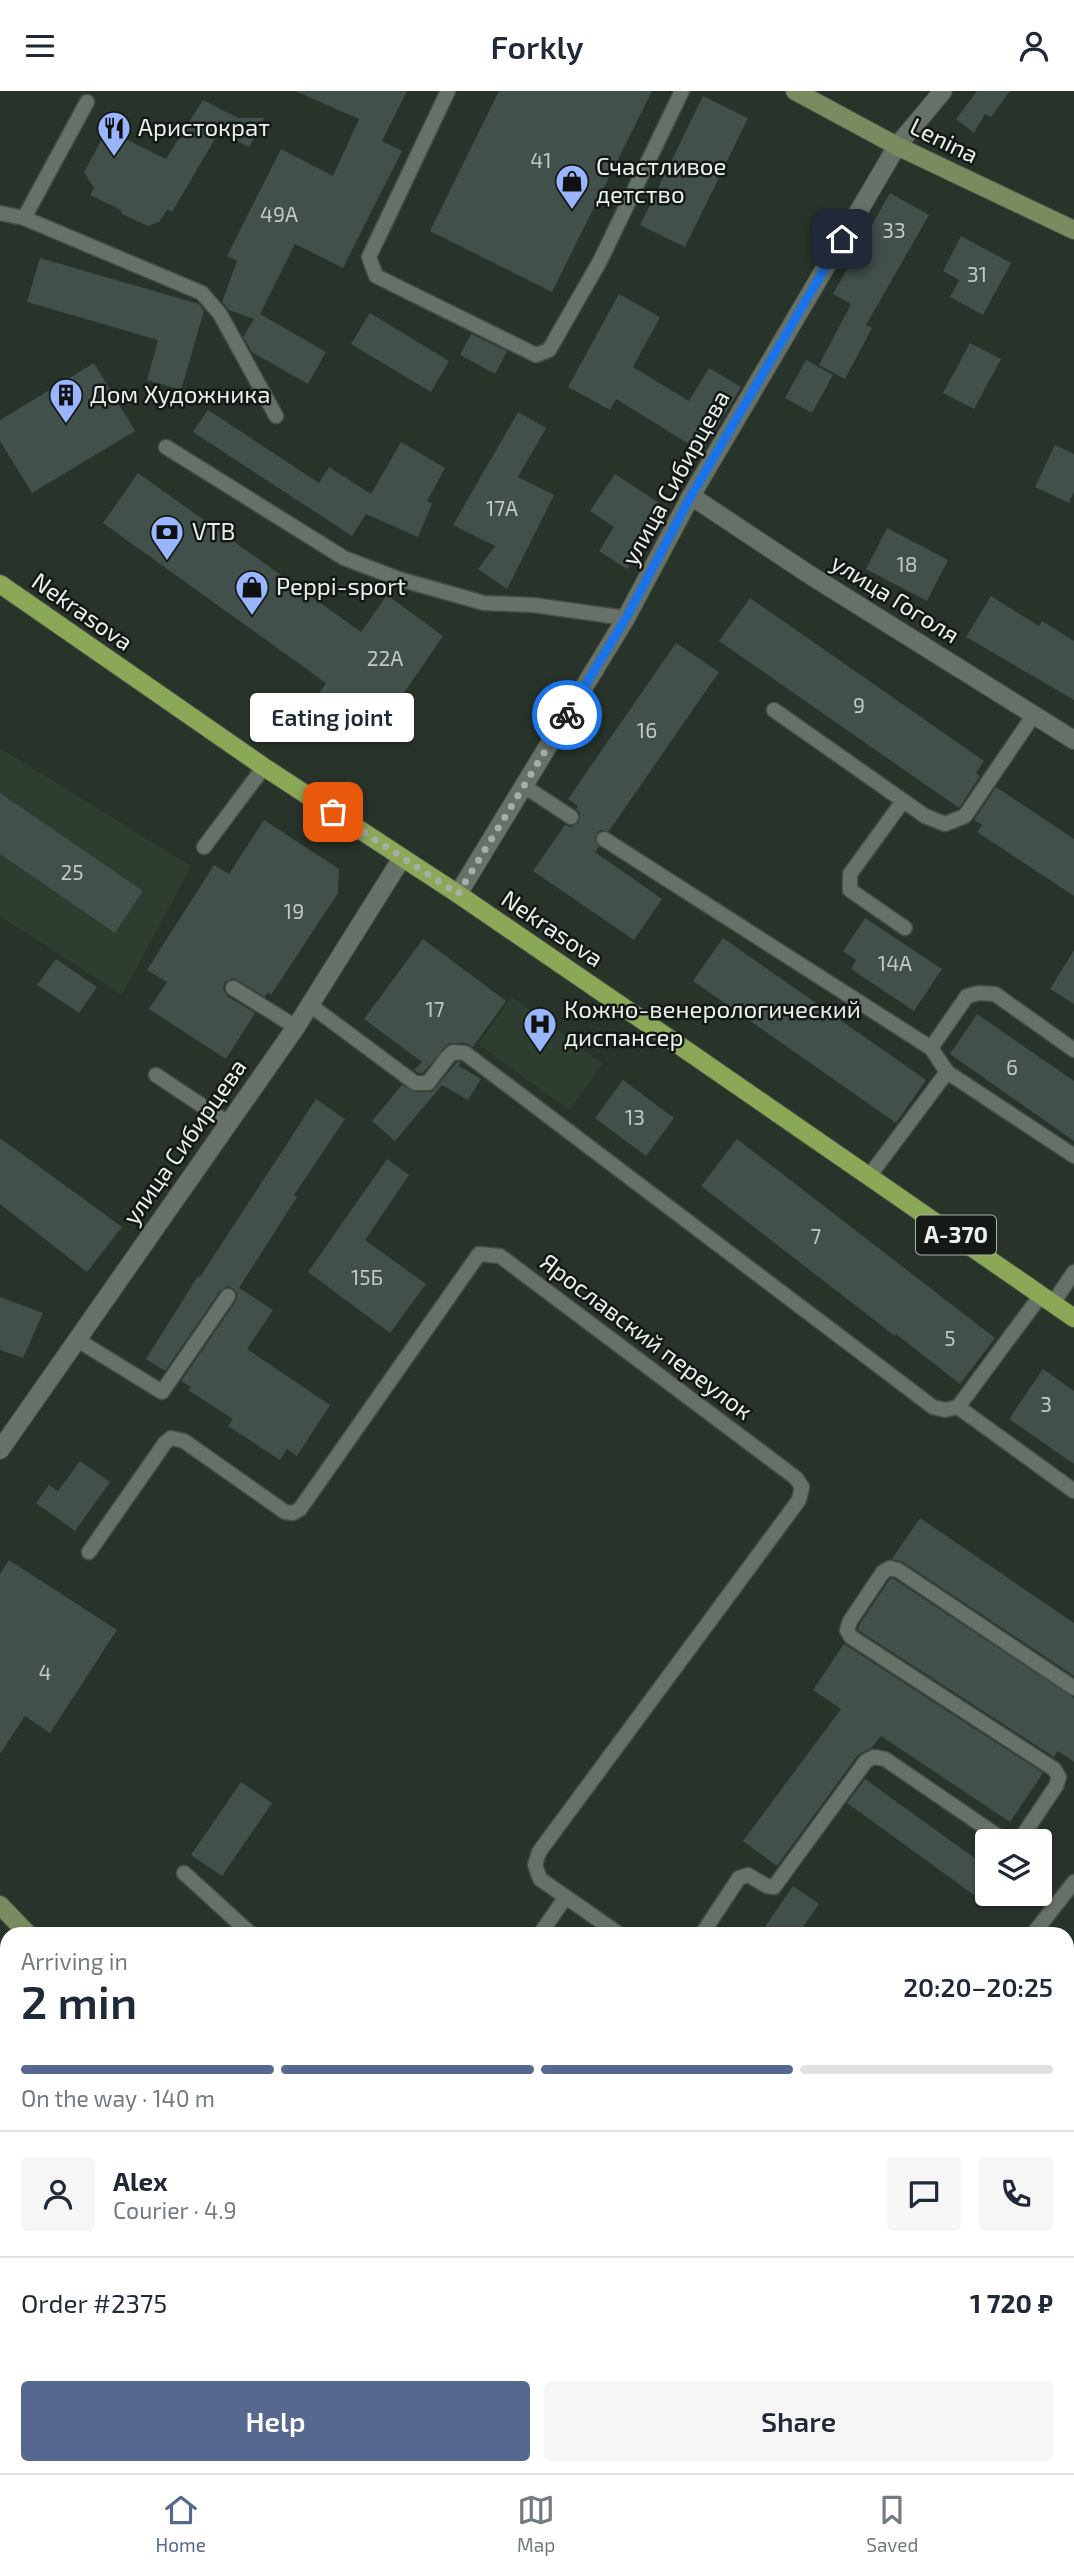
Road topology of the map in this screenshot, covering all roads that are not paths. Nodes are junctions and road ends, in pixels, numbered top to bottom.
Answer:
1 (448, 91) edge
2 (682, 91) edge
3 (795, 91) edge
4 (943, 91) edge
5 (87, 102) dead end
6 (897, 146) junction
7 (0, 213) edge
8 (24, 218) junction
9 (1074, 230) edge
10 (276, 416) dead end
11 (166, 447) dead end
12 (691, 496) junction
13 (0, 584) edge
14 (626, 618) junction
15 (774, 710) dead end
16 (1033, 716) junction
17 (1074, 740) edge
18 (264, 767) junction
19 (524, 786) junction
20 (903, 801) junction
21 (570, 817) dead end
22 (604, 839) dead end
23 (204, 847) dead end
24 (402, 858) junction
25 (458, 894) junction
26 (905, 928) dead end
27 (233, 988) dead end
28 (310, 1005) junction
29 (296, 1027) junction
30 (931, 1048) junction
31 (1074, 1050) edge
32 (947, 1072) junction
33 (156, 1075) dead end
34 (229, 1123) junction
35 (1074, 1156) edge
36 (870, 1175) junction
37 (1074, 1272) edge
38 (228, 1296) dead end
39 (1047, 1299) junction
40 (1074, 1318) edge
41 (76, 1339) junction
42 (958, 1407) junction
43 (0, 1450) edge
44 (1074, 1491) edge
45 (89, 1552) dead end
46 (1074, 1688) edge
47 (987, 1829) edge
48 (1027, 1829) edge
49 (184, 1873) dead end
50 (1074, 1882) edge
51 (565, 1898) junction
52 (0, 1905) edge
53 (21, 1927) edge
54 (243, 1927) edge
55 (545, 1927) edge
56 (608, 1927) edge
57 (707, 1927) edge
58 (1039, 1927) edge

1 - 2 lane
3 - 6 main road, Lenina
4 - 6 street, улица Сибирцева
5 - 8 lane
6 - 9 main road, Lenina
6 - 12 street, улица Сибирцева
7 - 8 lane
8 - 10 lane
11 - 14 lane
12 - 14 street, улица Сибирцева
12 - 16 street, улица Гоголя
13 - 18 main road, Nekrasova / А-370
14 - 19 street, улица Сибирцева
15 - 20 lane
16 - 17 street, улица Гоголя
16 - 20 lane
18 - 23 lane
18 - 24 main road, Nekrasova / А-370
19 - 21 lane
19 - 25 street, улица Сибирцева
20 - 26 lane
22 - 30 lane
24 - 25 main road, Nekrasova / А-370
24 - 28 street, улица Сибирцева
25 - 36 main road, Nekrasova / А-370
27 - 29 lane
28 - 29 street, улица Сибирцева
28 - 42 lane
29 - 34 street, улица Сибирцева
30 - 31 lane
30 - 32 lane
32 - 35 lane
32 - 36 lane
33 - 34 lane
34 - 41 street, улица Сибирцева
36 - 39 main road, Nekrasova / А-370
37 - 39 lane
38 - 41 lane
39 - 40 main road, Nekrasova / А-370
39 - 42 lane
41 - 43 street, улица Сибирцева
42 - 44 lane
45 - 51 lane, Ярославский переулок
46 - 48 lane
47 - 57 lane
49 - 54 lane
50 - 58 lane
51 - 55 lane
51 - 56 lane, Ярославский переулок
52 - 53 main road

